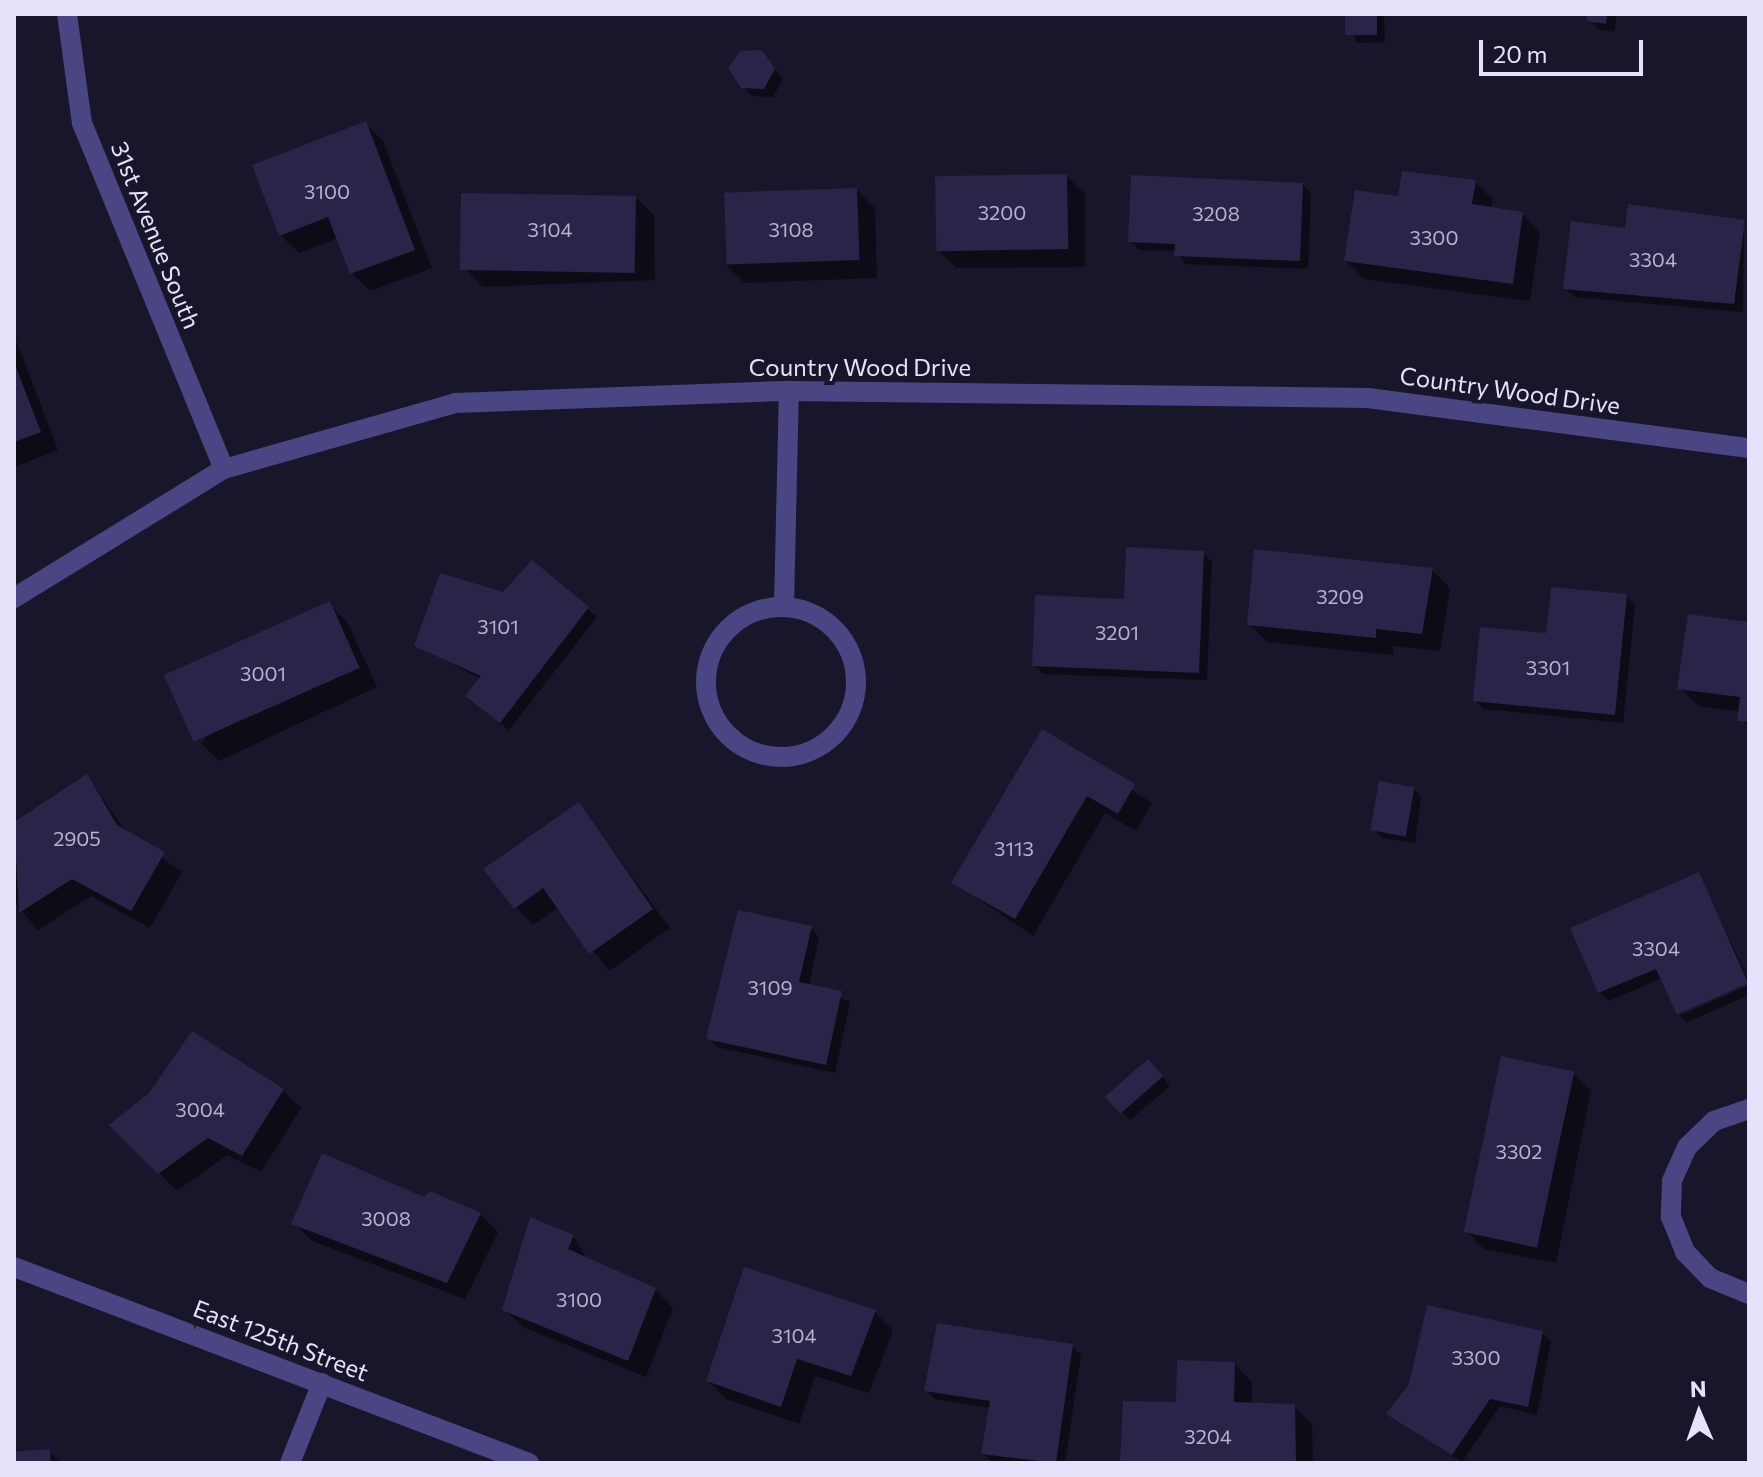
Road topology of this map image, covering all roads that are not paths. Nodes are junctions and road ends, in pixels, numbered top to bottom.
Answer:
1 (67, 14) edge
2 (789, 391) junction
3 (1749, 448) edge
4 (224, 469) junction
5 (14, 598) edge
6 (784, 606) junction
7 (1749, 1109) edge
8 (14, 1267) edge
9 (1749, 1294) edge
10 (322, 1383) junction
11 (290, 1463) edge
12 (529, 1463) edge

1 - 4 street, 31st Avenue South
2 - 3 street, Country Wood Drive
2 - 4 street, Country Wood Drive
2 - 6 street
4 - 5 street, Country Wood Drive
6 - 6 street
7 - 9 street
8 - 10 street, East 125th Street
10 - 11 street
10 - 12 street, East 125th Street

